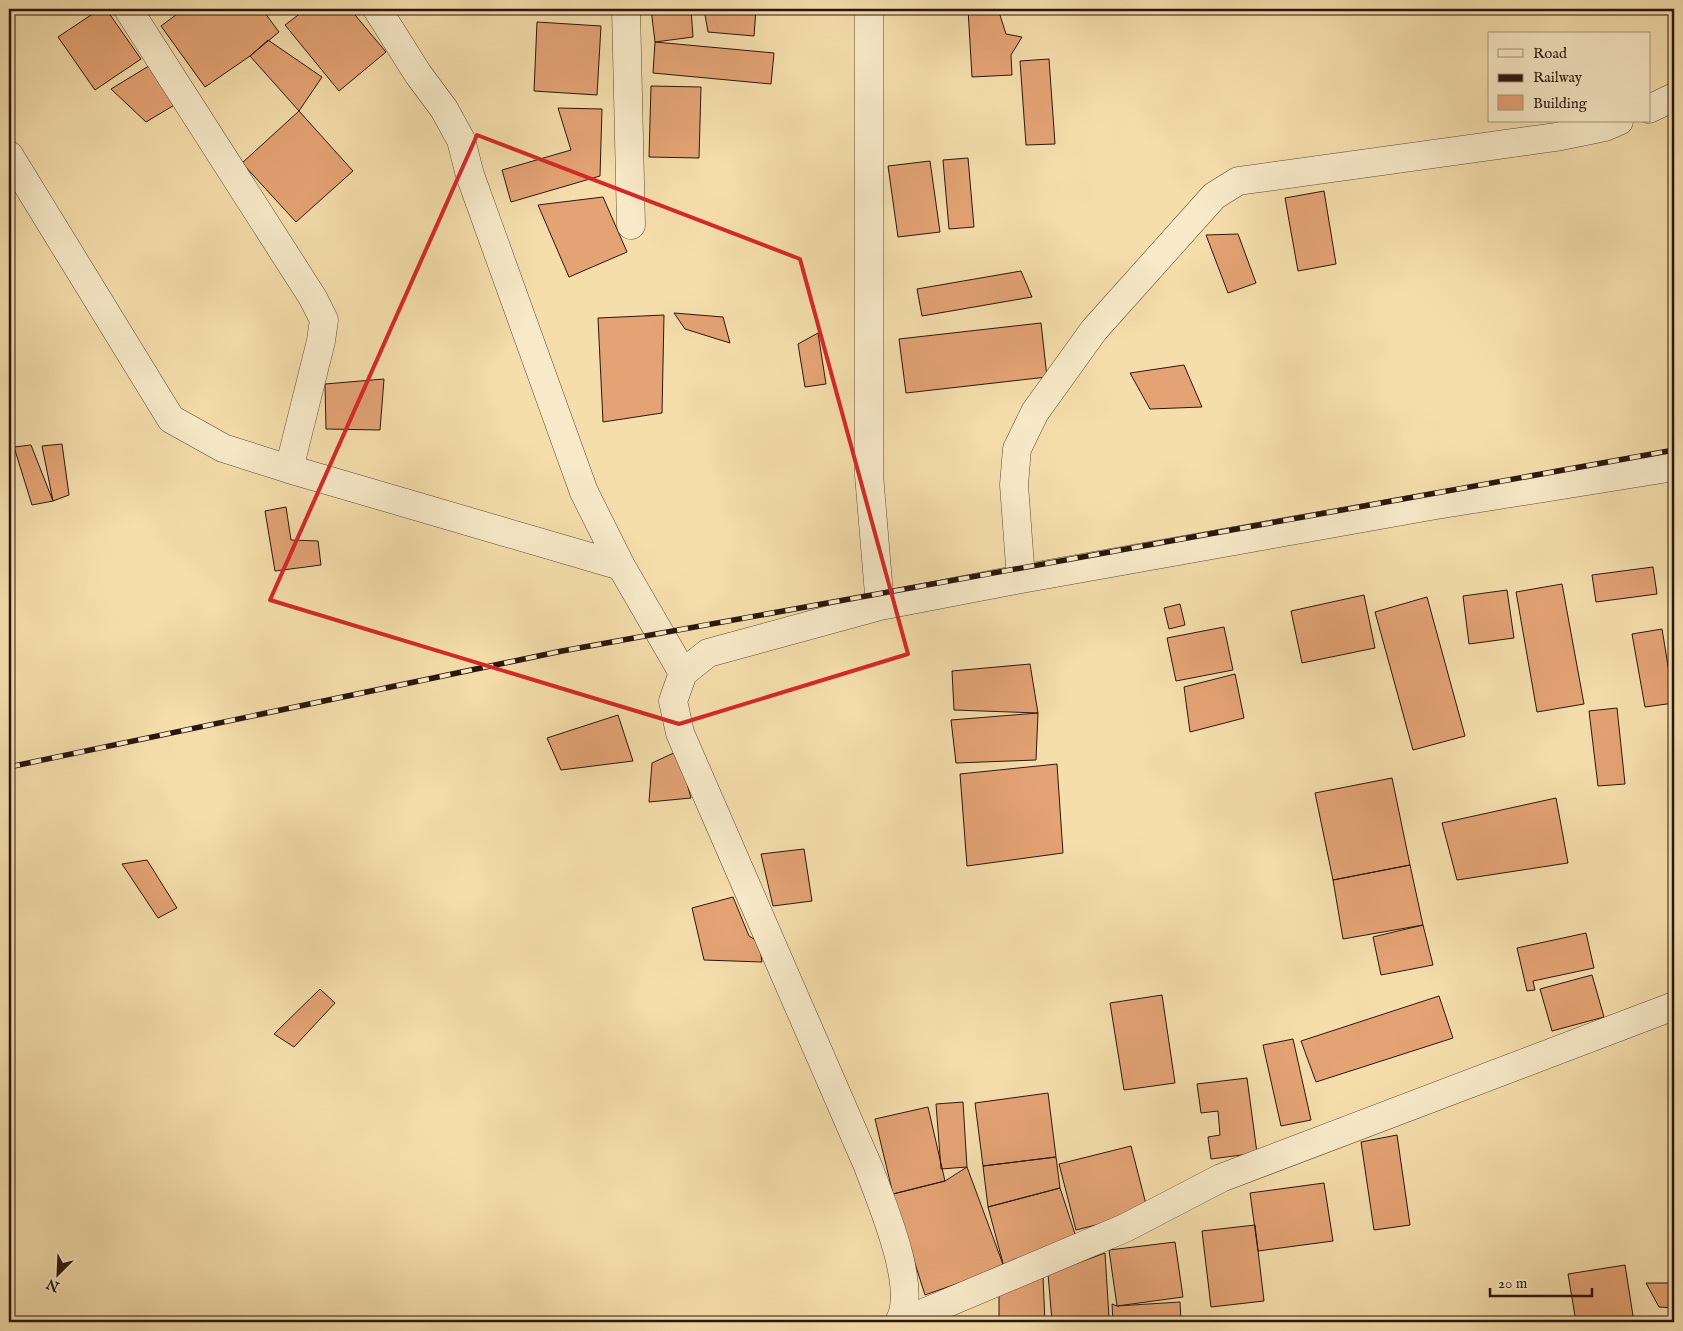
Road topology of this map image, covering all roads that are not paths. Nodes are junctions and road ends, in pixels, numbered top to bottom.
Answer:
1 (128, 9) edge
2 (377, 9) edge
3 (626, 9) edge
4 (868, 9) edge
5 (1674, 97) edge
6 (1650, 109) edge
7 (1617, 122) edge
8 (9, 155) edge
9 (632, 225) dead end
10 (1674, 468) edge
11 (289, 469) junction
12 (621, 566) junction
13 (1021, 579) junction
14 (880, 606) junction
15 (683, 673) junction
16 (1674, 1006) edge
17 (901, 1322) edge

1 - 11 street
2 - 12 street
3 - 9 street
4 - 14 street
5 - 6 street
7 - 13 street
8 - 11 street
10 - 13 street
11 - 12 street
12 - 15 street
13 - 14 street
14 - 15 street
15 - 17 street
16 - 17 street

